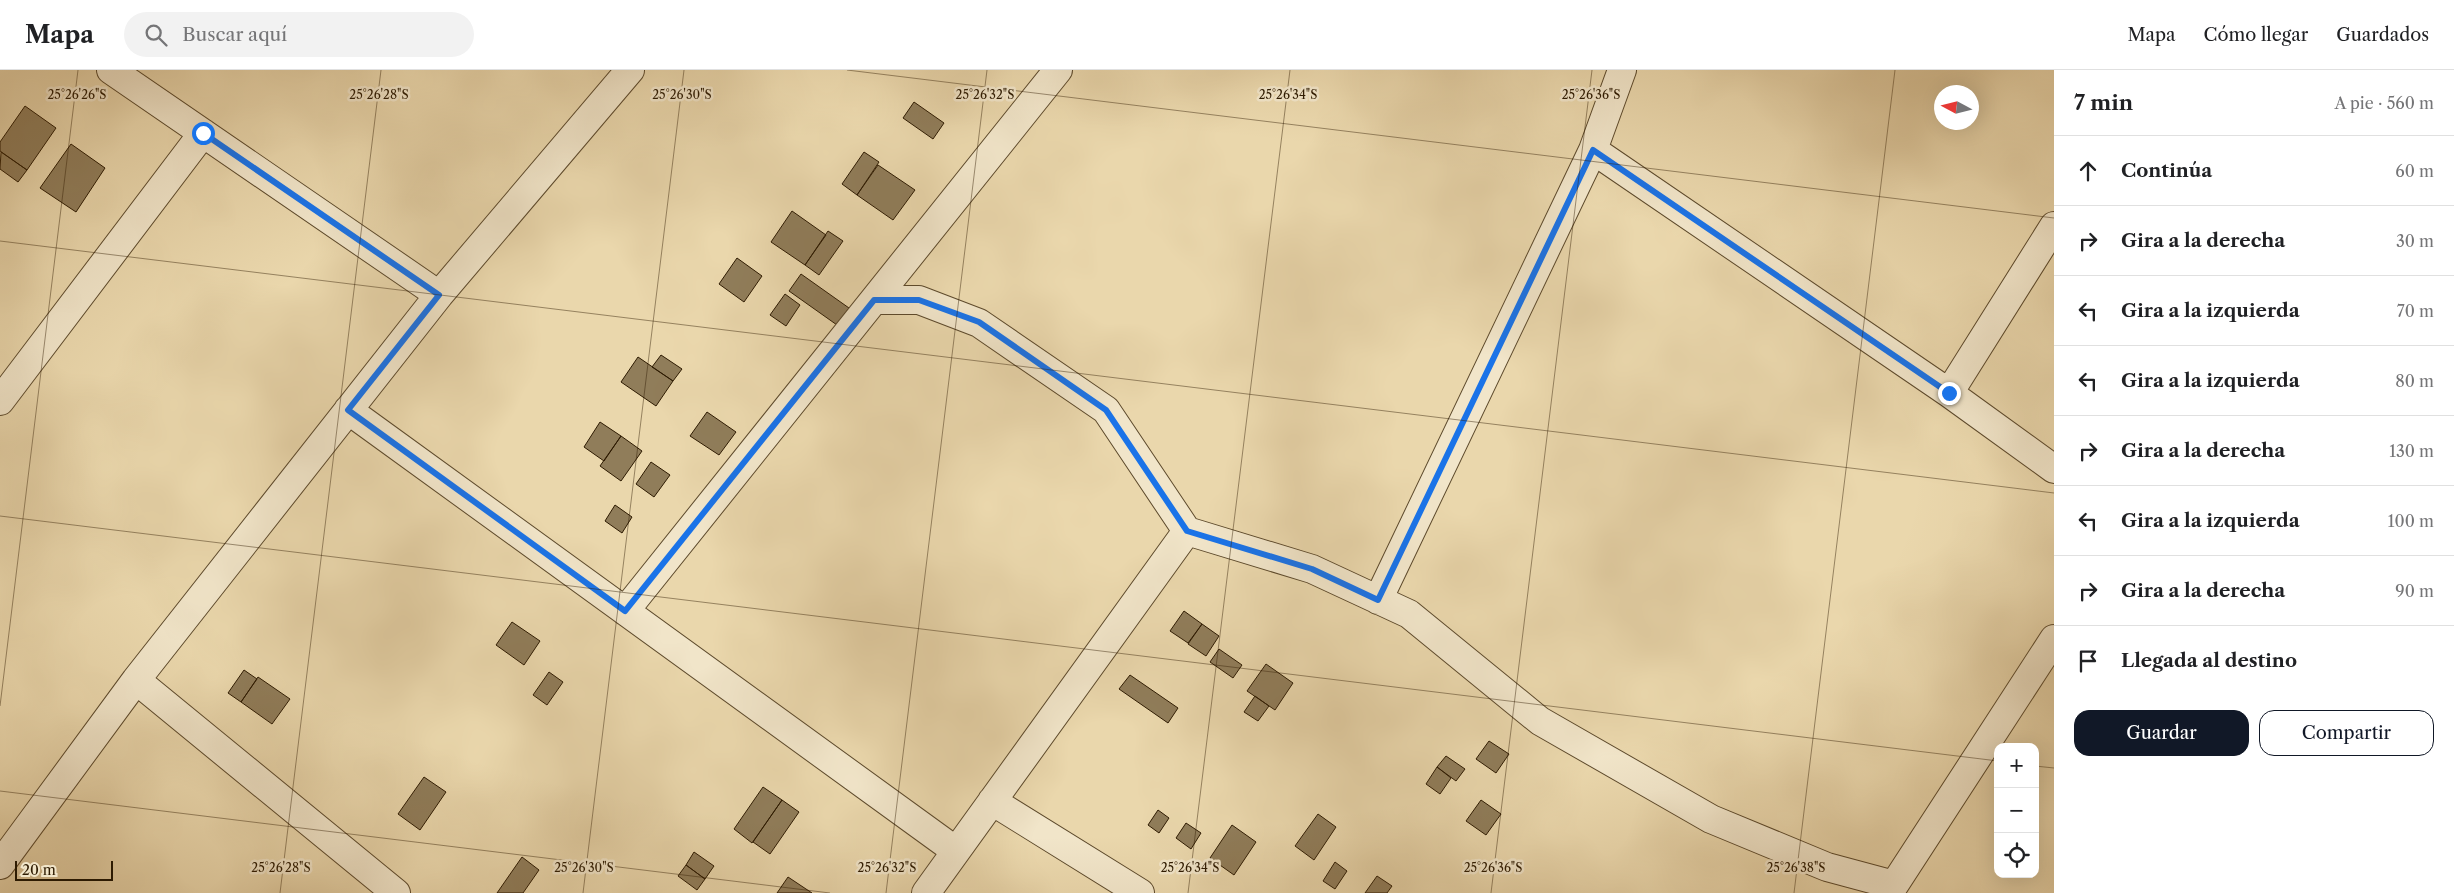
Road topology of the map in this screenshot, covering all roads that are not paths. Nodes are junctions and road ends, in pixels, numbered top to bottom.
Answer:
1 (111, 70) edge
2 (630, 70) edge
3 (1058, 70) edge
4 (1622, 70) edge
5 (203, 133) junction
6 (1593, 150) junction
7 (2054, 226) edge
8 (439, 295) junction
9 (874, 300) junction
10 (1949, 393) junction
11 (0, 401) edge
12 (348, 410) junction
13 (2054, 469) edge
14 (1187, 531) junction
15 (1378, 600) junction
16 (625, 611) junction
17 (2054, 639) edge
18 (136, 680) junction
19 (992, 801) junction
20 (956, 851) junction
21 (0, 865) edge
22 (1892, 889) edge
23 (396, 893) edge
24 (926, 893) edge
25 (1140, 893) edge

1 - 5 street
2 - 8 street
3 - 9 street
4 - 6 street
5 - 8 street
5 - 11 street
6 - 10 street
6 - 15 street
7 - 10 street
8 - 12 street
9 - 14 street
9 - 16 street
10 - 13 street
12 - 16 street
12 - 18 street
14 - 15 street
14 - 19 street
15 - 22 street
16 - 20 street
17 - 22 street
18 - 21 street
18 - 23 street
19 - 20 street
19 - 25 street
20 - 24 street

